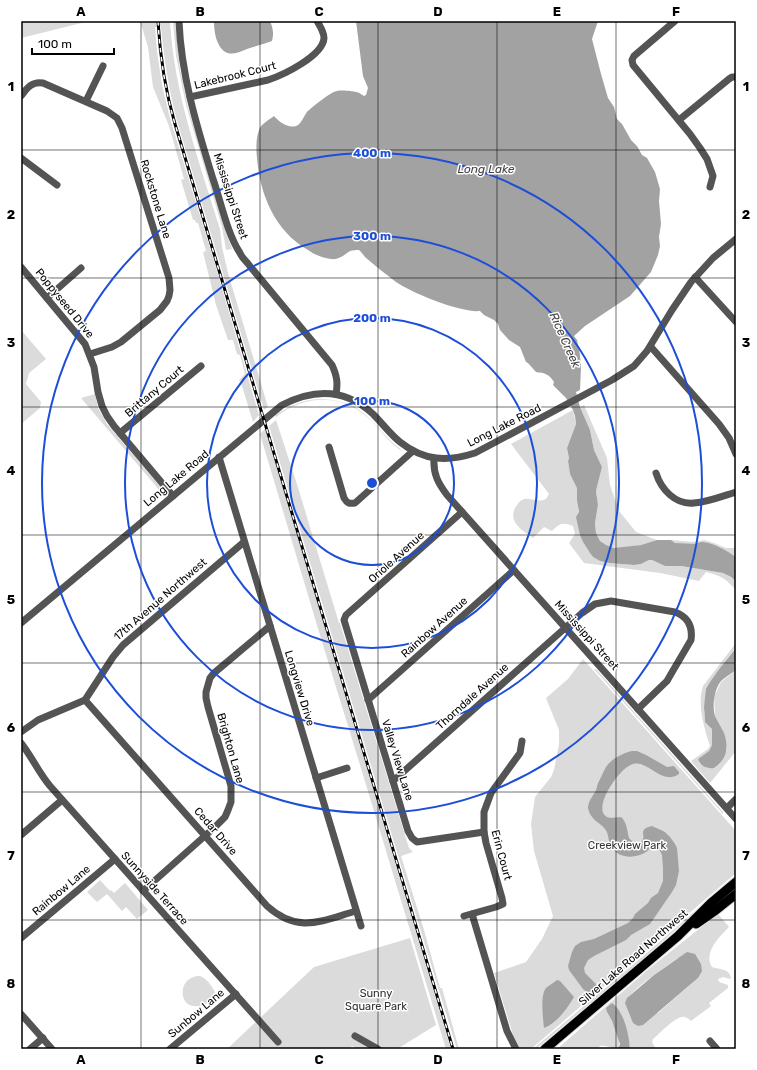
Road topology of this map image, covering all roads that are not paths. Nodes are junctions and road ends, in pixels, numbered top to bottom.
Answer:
1 (179, 21) edge
2 (317, 21) edge
3 (676, 21) edge
4 (103, 66) dead end
5 (735, 76) edge
6 (21, 96) edge
7 (190, 97) junction
8 (86, 101) junction
9 (679, 120) junction
10 (21, 158) edge
11 (57, 185) dead end
12 (710, 187) dead end
13 (736, 239) edge
14 (21, 267) edge
15 (81, 268) dead end
16 (695, 276) junction
17 (47, 298) junction
18 (736, 322) edge
19 (651, 347) junction
20 (90, 354) junction
21 (202, 366) dead end
22 (336, 394) junction
23 (120, 433) junction
24 (329, 447) dead end
25 (413, 451) junction
26 (736, 454) edge
27 (219, 457) junction
28 (434, 458) junction
29 (656, 473) dead end
30 (736, 492) edge
31 (173, 496) junction
32 (349, 504) junction
33 (347, 511) dead end
34 (462, 512) junction
35 (244, 542) junction
36 (514, 570) junction
37 (344, 618) joint
38 (21, 623) edge
39 (270, 626) junction
40 (566, 628) junction
41 (85, 700) junction
42 (368, 700) junction
43 (638, 709) junction
44 (21, 732) edge
45 (522, 741) dead end
46 (21, 743) edge
47 (347, 768) dead end
48 (316, 778) junction
49 (393, 781) junction
50 (736, 799) edge
51 (62, 800) junction
52 (726, 808) junction
53 (736, 819) edge
54 (484, 832) junction
55 (21, 835) edge
56 (205, 836) junction
57 (115, 859) junction
58 (736, 882) edge
59 (143, 891) junction
60 (736, 894) edge
61 (356, 911) junction
62 (472, 914) junction
63 (464, 916) dead end
64 (360, 926) dead end
65 (678, 936) junction
66 (21, 938) edge
67 (236, 994) junction
68 (21, 1014) edge
69 (355, 1036) dead end
70 (43, 1038) junction
71 (710, 1041) dead end
72 (278, 1042) dead end
73 (30, 1049) edge
74 (52, 1049) edge
75 (170, 1049) edge
76 (378, 1049) edge
77 (516, 1049) edge
78 (545, 1049) edge
79 (717, 1049) edge

1 - 7 street, Mississippi Street
2 - 7 street, Lakebrook Court
3 - 9 street
4 - 8 street
5 - 9 street
6 - 8 street, Rockstone Lane
7 - 22 street, Mississippi Street
8 - 20 street, Rockstone Lane
9 - 12 street
10 - 11 street
13 - 16 street, Long Lake Road
14 - 17 street, Poppyseed Drive
15 - 17 street
16 - 18 street
16 - 19 street, Long Lake Road
17 - 20 street, Poppyseed Drive
19 - 26 street
19 - 28 street, Long Lake Road
20 - 23 street, Poppyseed Drive
21 - 23 street, Brittany Court
22 - 25 street, Long Lake Road
22 - 27 street, Long Lake Road
23 - 31 street, Poppyseed Drive
24 - 32 street
25 - 28 street, Long Lake Road
25 - 32 street
27 - 31 street, Long Lake Road
27 - 35 street, Longview Drive
28 - 34 street, Mississippi Street
29 - 30 street
31 - 38 street, Long Lake Road
32 - 33 street
34 - 36 street, Mississippi Street
34 - 37 street, Oriole Avenue
35 - 39 street, Longview Drive
35 - 41 street, 17th Avenue Northwest
36 - 40 street, Mississippi Street
36 - 42 street, Rainbow Avenue
37 - 42 street, Valley View Lane
39 - 48 street, Longview Drive
39 - 56 street, Brighton Lane
40 - 43 street, Mississippi Street
40 - 43 street, Thorndale Avenue
40 - 49 street, Thorndale Avenue
41 - 44 street
41 - 56 street, Cedar Drive
42 - 49 street, Valley View Lane
43 - 52 street, Mississippi Street
45 - 54 street, Erin Court
46 - 51 street, Sunnyside Terrace
47 - 48 street
48 - 61 street, Longview Drive
49 - 54 street, Valley View Lane
50 - 52 street
51 - 55 street
51 - 57 street, Sunnyside Terrace
52 - 53 street, Mississippi Street
54 - 62 street, Erin Court
56 - 59 street, Brighton Lane
56 - 61 street, Cedar Drive
57 - 59 street, Sunnyside Terrace
57 - 66 street, Rainbow Lane
58 - 65 main road, Silver Lake Road Northwest
59 - 67 street, Sunnyside Terrace
60 - 65 main road
61 - 64 street, Longview Drive
62 - 63 street, Erin Court
62 - 77 street
65 - 78 main road, Silver Lake Road Northwest
67 - 72 street, Sunnyside Terrace
67 - 75 street, Sunbow Lane
68 - 70 street
69 - 76 street
70 - 73 street
70 - 74 street
71 - 79 street

